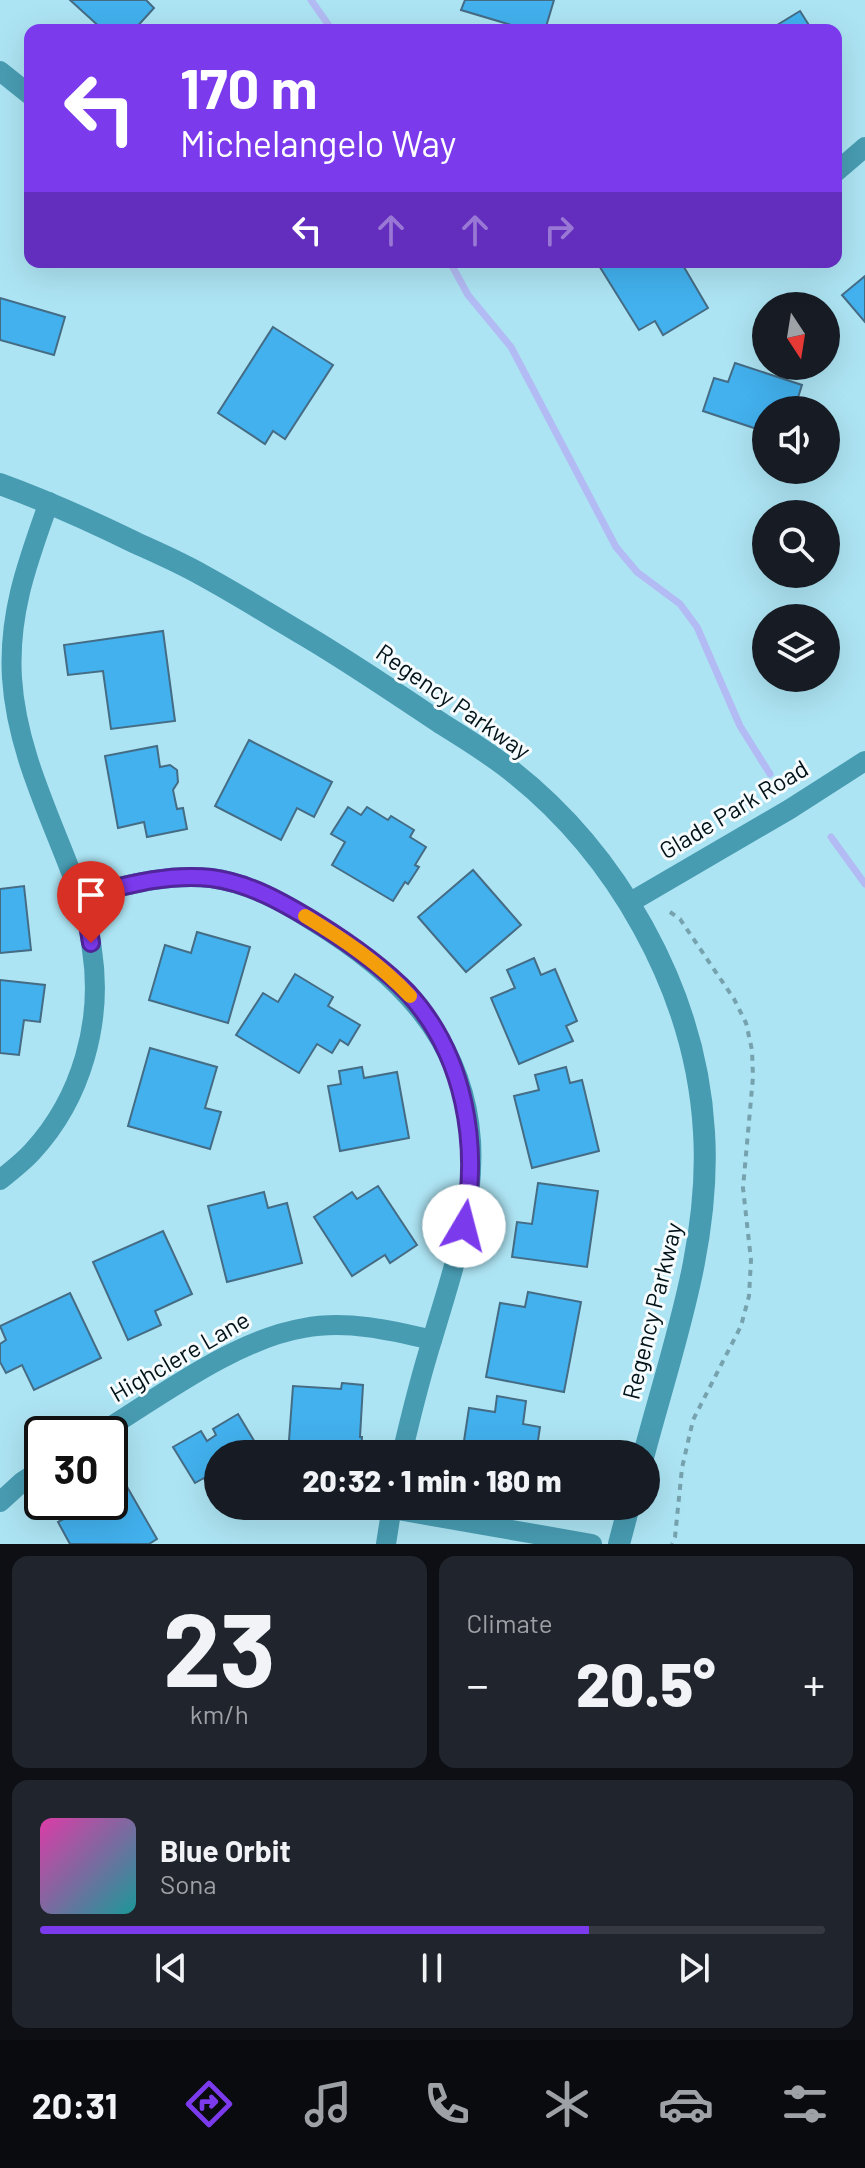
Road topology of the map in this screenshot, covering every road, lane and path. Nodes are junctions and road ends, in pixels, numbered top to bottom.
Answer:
1 (0, 71) edge
2 (24, 90) edge
3 (865, 147) edge
4 (842, 167) edge
5 (0, 484) edge
6 (49, 502) junction
7 (865, 761) edge
8 (80, 897) junction
9 (629, 903) junction
10 (0, 1180) edge
11 (432, 1340) junction
12 (128, 1416) edge
13 (406, 1440) edge
14 (648, 1440) edge
15 (24, 1481) edge
16 (0, 1502) edge
17 (390, 1520) edge
18 (462, 1520) edge
19 (625, 1520) edge
20 (386, 1544) edge
21 (592, 1544) edge
22 (619, 1544) edge

1 - 2 street
3 - 4 street
5 - 6 street, Regency Parkway
6 - 8 street
6 - 9 street, Regency Parkway
7 - 9 street, Glade Park Road
8 - 10 street
8 - 11 street
9 - 14 street, Regency Parkway
11 - 12 street, Highclere Lane
11 - 13 street
15 - 16 street
17 - 20 street
18 - 21 street
19 - 22 street

